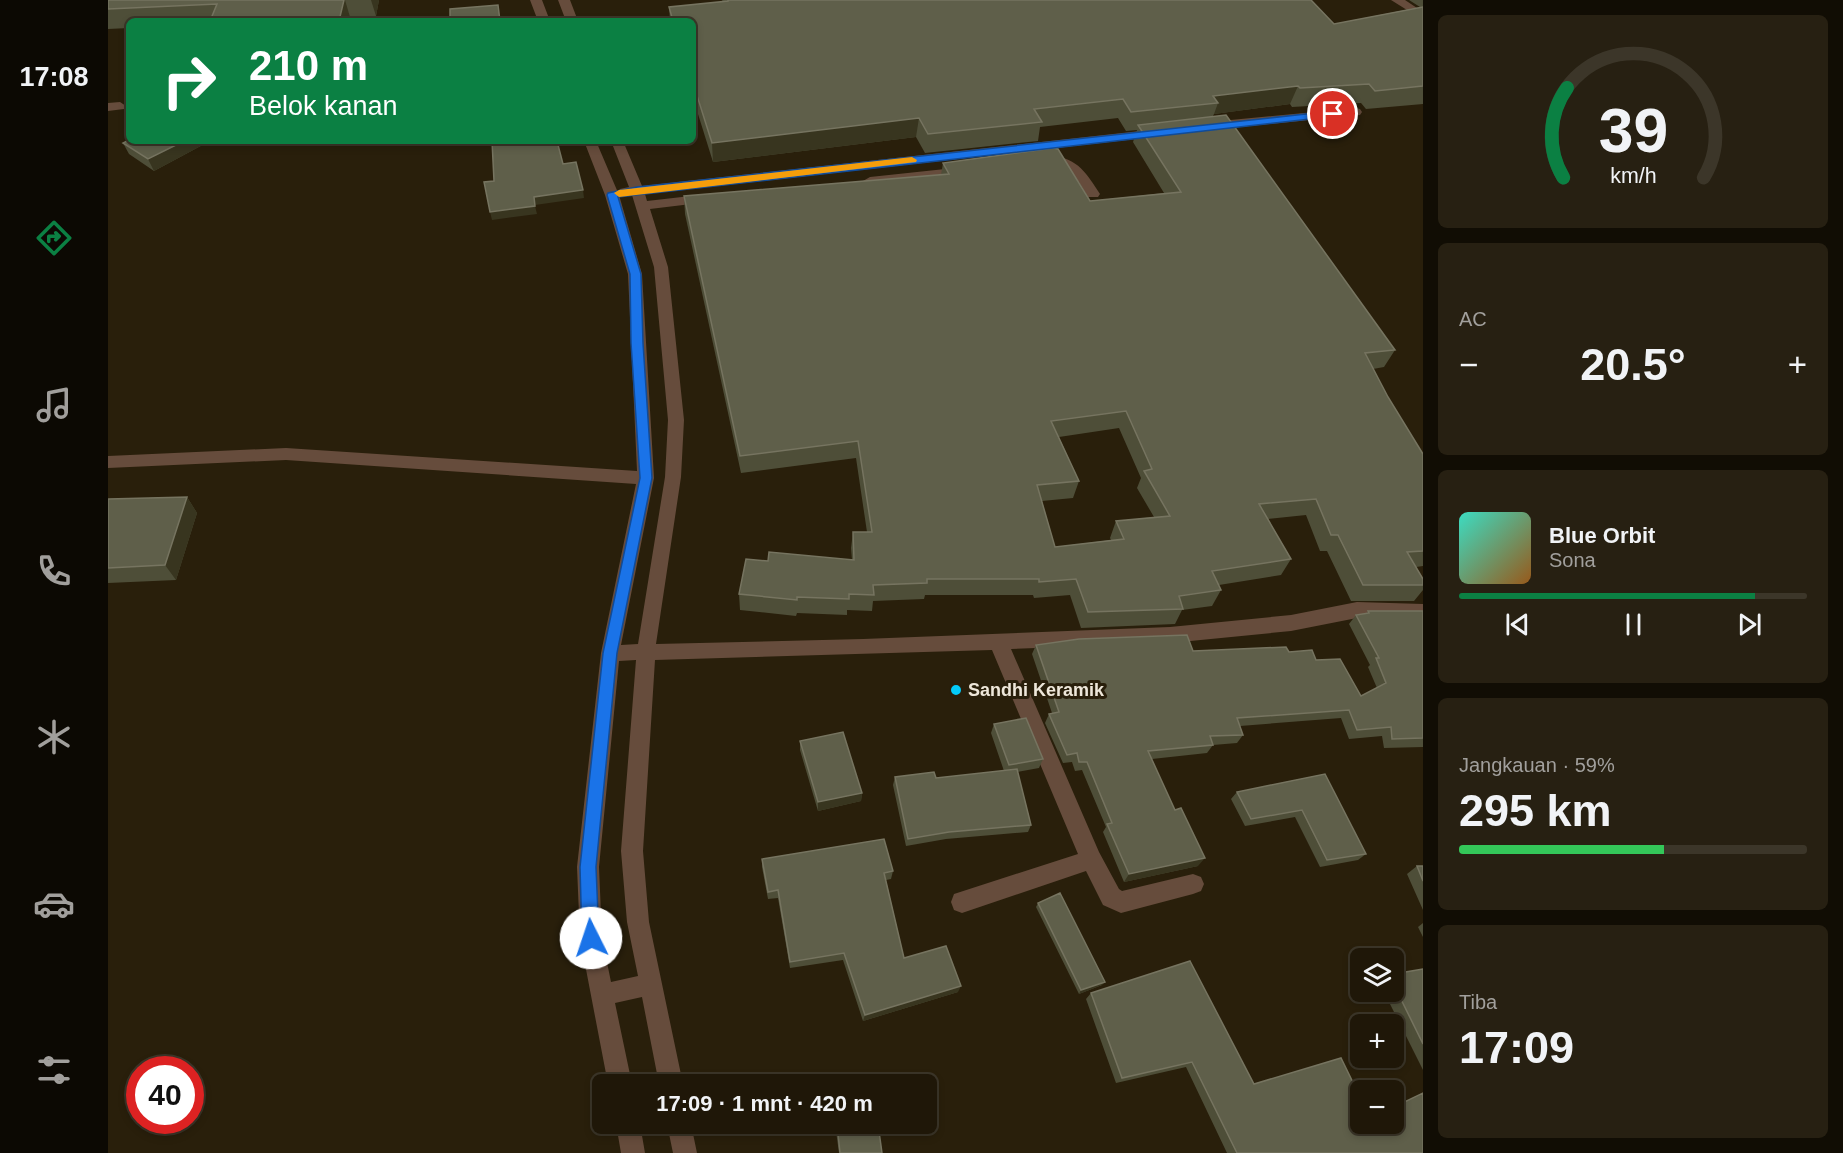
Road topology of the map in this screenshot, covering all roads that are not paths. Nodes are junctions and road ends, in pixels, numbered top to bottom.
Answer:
1 (536, 0) edge
2 (564, 0) edge
3 (1397, 0) edge
4 (1423, 17) edge
5 (543, 18) edge
6 (571, 18) edge
7 (1356, 112) edge
8 (1199, 128) edge
9 (1177, 131) edge
10 (591, 144) edge
11 (618, 144) edge
12 (1026, 163) edge
13 (978, 169) edge
14 (852, 183) edge
15 (1093, 194) dead end
16 (612, 195) junction
17 (726, 196) edge
18 (639, 198) junction
19 (108, 462) edge
20 (646, 478) junction
21 (1423, 612) edge
22 (998, 641) junction
23 (646, 651) junction
24 (610, 653) junction
25 (1091, 859) junction
26 (1193, 884) dead end
27 (962, 902) dead end
28 (651, 984) junction
29 (602, 995) junction
30 (618, 1074) edge
31 (669, 1074) edge
32 (630, 1134) edge
33 (681, 1134) edge
34 (633, 1153) edge
35 (685, 1153) edge

1 - 5 street
2 - 6 street
3 - 4 street
7 - 8 street
9 - 18 street
10 - 16 street
11 - 18 street
12 - 15 street
13 - 14 street
16 - 18 street
16 - 20 street
17 - 18 street
18 - 23 street
19 - 20 street
20 - 24 street
21 - 22 street
22 - 23 street
22 - 25 street
23 - 24 street
23 - 28 street
24 - 29 street
25 - 26 street
25 - 27 street
28 - 29 street
28 - 31 street
29 - 30 street
32 - 34 street
33 - 35 street

